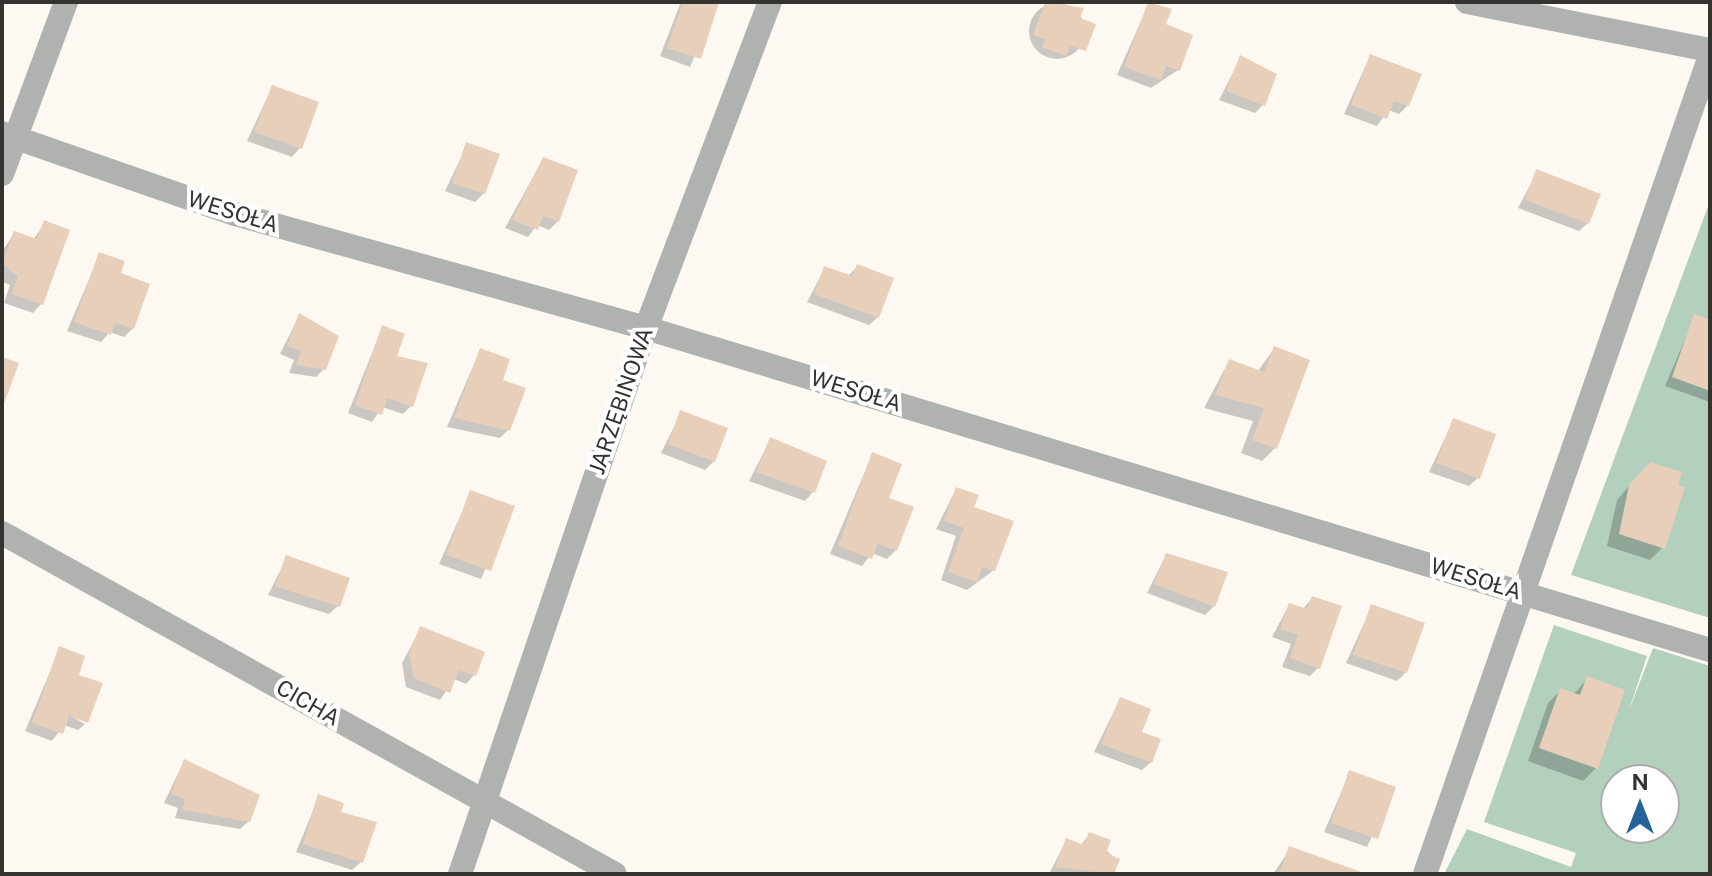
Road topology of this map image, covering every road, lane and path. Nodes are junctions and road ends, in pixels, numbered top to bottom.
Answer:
1 (66, 2) edge
2 (770, 2) edge
3 (1467, 2) edge
4 (1710, 53) edge
5 (9, 136) edge
6 (2, 174) edge
7 (646, 328) junction
8 (2, 533) edge
9 (1519, 592) junction
10 (1710, 650) edge
11 (483, 804) junction
12 (460, 874) edge
13 (615, 874) edge
14 (1425, 874) edge

1 - 5 street
2 - 7 street, JARZĘBINOWA
3 - 4 street
4 - 9 street
5 - 6 street
5 - 7 street, WESOŁA
7 - 9 street, WESOŁA
7 - 11 street, JARZĘBINOWA
8 - 11 street, CICHA
9 - 10 street, WESOŁA
9 - 14 street
11 - 12 street, JARZĘBINOWA
11 - 13 street, CICHA

